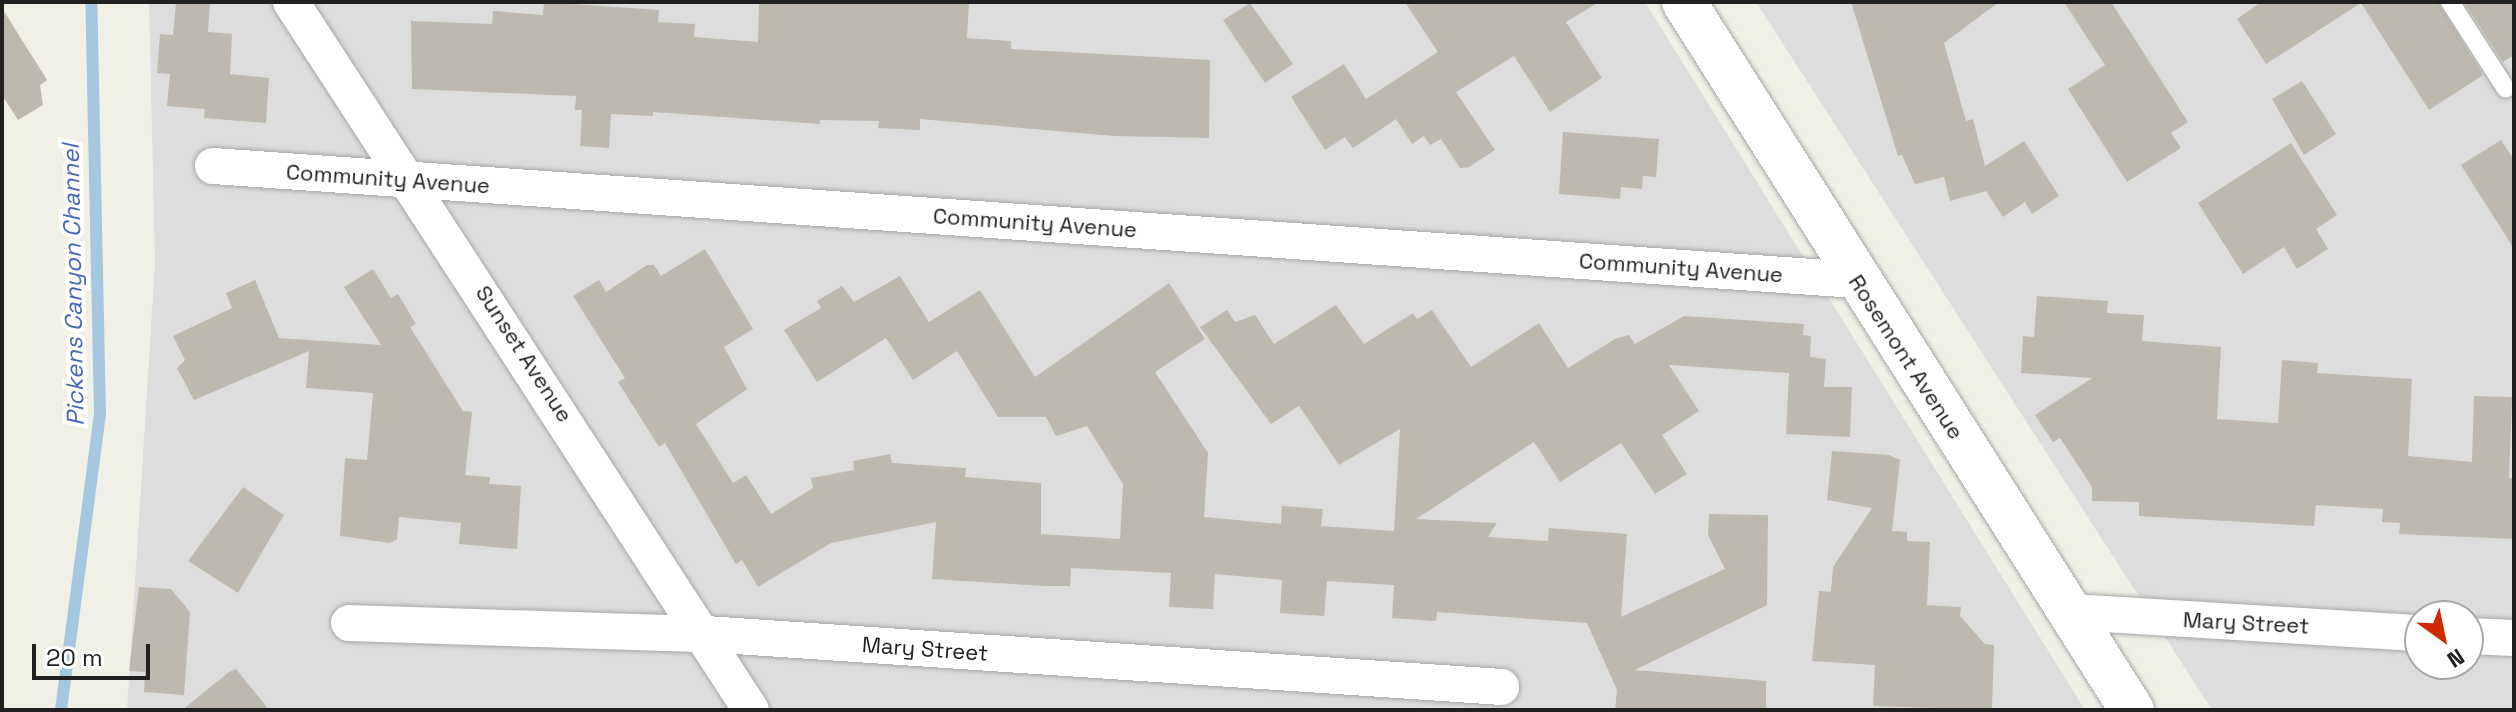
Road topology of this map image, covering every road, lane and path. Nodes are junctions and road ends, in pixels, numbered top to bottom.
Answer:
1 (291, 2) edge
2 (1684, 2) edge
3 (2450, 2) edge
4 (2506, 89) dead end
5 (213, 166) dead end
6 (410, 181) junction
7 (1856, 280) junction
8 (2072, 612) junction
9 (349, 623) dead end
10 (2404, 632) edge
11 (706, 634) junction
12 (2484, 637) edge
13 (2514, 638) edge
14 (1501, 687) dead end
15 (751, 710) edge
16 (2132, 710) edge

1 - 6 street, Sunset Avenue
2 - 7 street, Rosemont Avenue
3 - 4 lane
5 - 6 street, Community Avenue
6 - 7 street, Community Avenue
6 - 11 street, Sunset Avenue
7 - 8 street, Rosemont Avenue
8 - 10 street, Mary Street
8 - 16 street, Rosemont Avenue
9 - 11 street, Mary Street
11 - 14 street, Mary Street
11 - 15 street, Sunset Avenue
12 - 13 street

